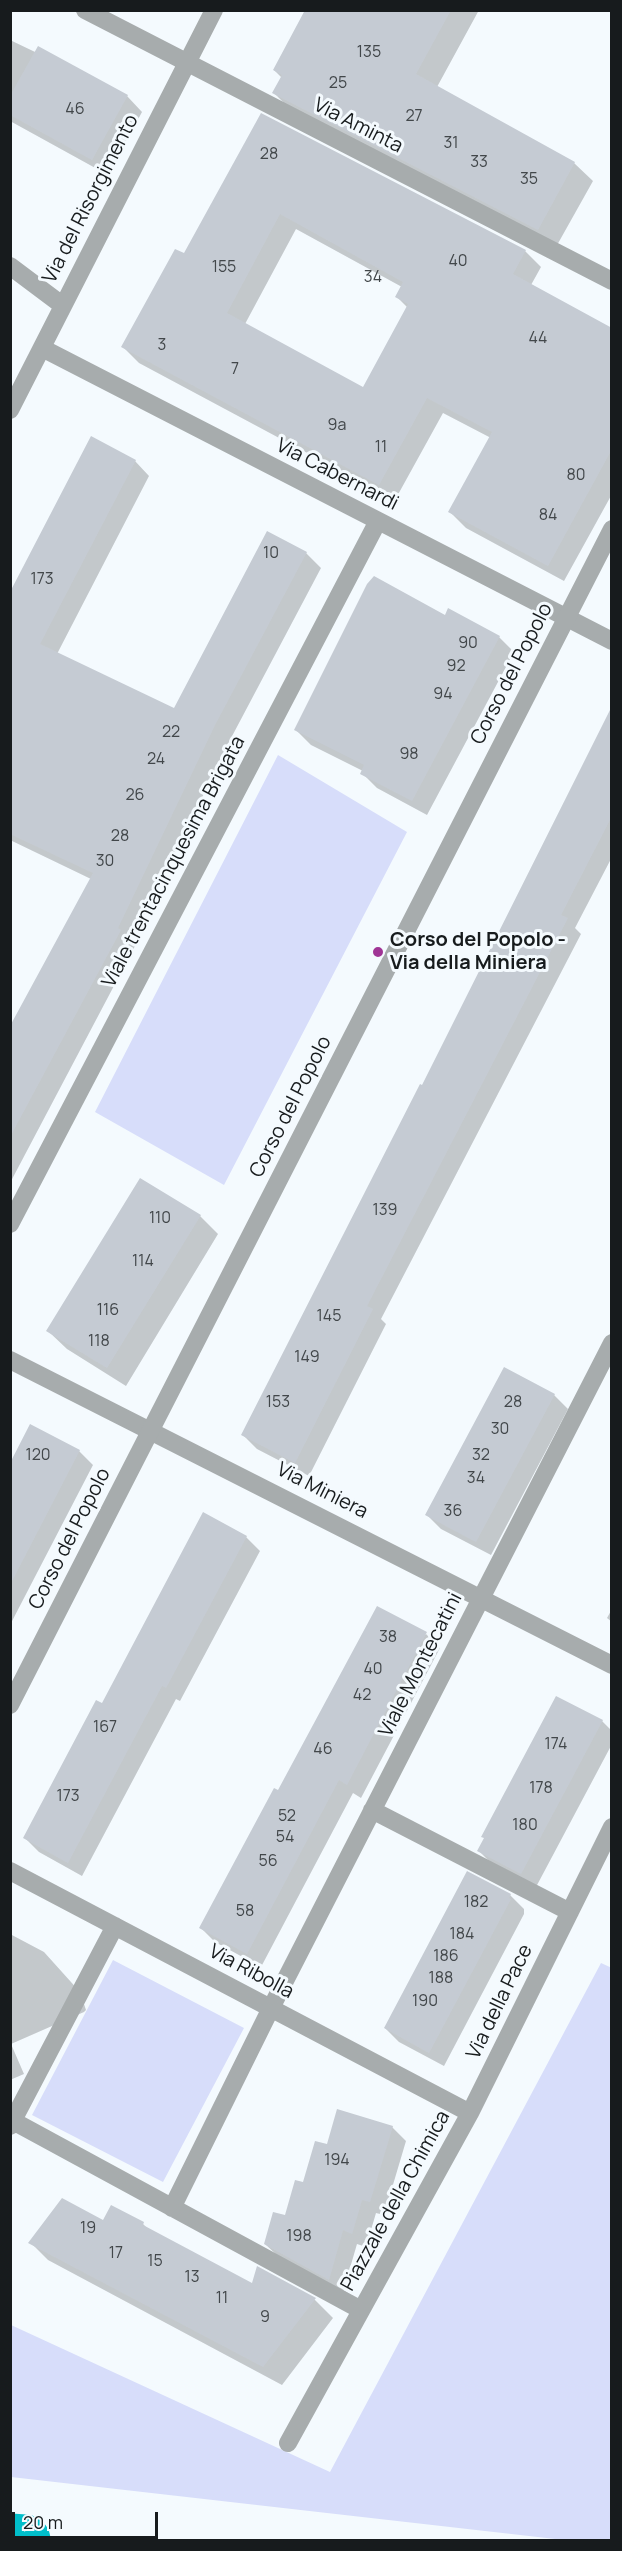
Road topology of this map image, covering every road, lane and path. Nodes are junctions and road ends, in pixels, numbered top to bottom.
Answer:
1 (85, 10) edge
2 (214, 10) edge
3 (187, 64) junction
4 (10, 266) edge
5 (612, 281) edge
6 (62, 305) junction
7 (42, 348) junction
8 (10, 410) edge
9 (378, 521) junction
10 (612, 529) edge
11 (566, 618) junction
12 (612, 641) edge
13 (10, 1224) edge
14 (612, 1343) edge
15 (10, 1359) edge
16 (151, 1430) junction
17 (481, 1597) junction
18 (612, 1665) edge
19 (10, 1705) edge
20 (372, 1810) junction
21 (612, 1827) edge
22 (10, 1871) edge
23 (570, 1912) junction
24 (115, 1926) junction
25 (271, 2008) junction
26 (470, 2113) junction
27 (12, 2124) edge
28 (172, 2208) junction
29 (361, 2310) junction
30 (288, 2443) dead end

1 - 3 street, Via Aminta
2 - 3 street, Via del Risorgimento
3 - 5 street, Via Aminta
3 - 6 street, Via del Risorgimento
4 - 6 street
6 - 7 street, Via del Risorgimento
7 - 8 street, Via del Risorgimento
7 - 9 street, Via Cabernardi
9 - 11 street, Via Cabernardi
9 - 13 street, Viale trentacinquesima Brigata
10 - 11 street, Corso del Popolo
11 - 12 street, Via Cabernardi
11 - 16 street, Corso del Popolo
14 - 17 street, Viale Montecatini
15 - 16 street, Via Miniera
16 - 17 street, Via Miniera
16 - 19 street, Corso del Popolo
17 - 18 street, Via Miniera
17 - 20 street, Viale Montecatini
20 - 23 street
20 - 25 street, Viale Montecatini
21 - 23 street, Via della Pace
22 - 24 street, Via Ribolla
23 - 26 street, Via della Pace
24 - 25 street, Via Ribolla
24 - 27 street, Piazzale della Chimica
25 - 26 street, Via Ribolla
25 - 28 street
26 - 29 street, Piazzale della Chimica
27 - 28 street, Piazzale della Chimica
28 - 29 street, Piazzale della Chimica
29 - 30 street, Piazzale della Chimica

